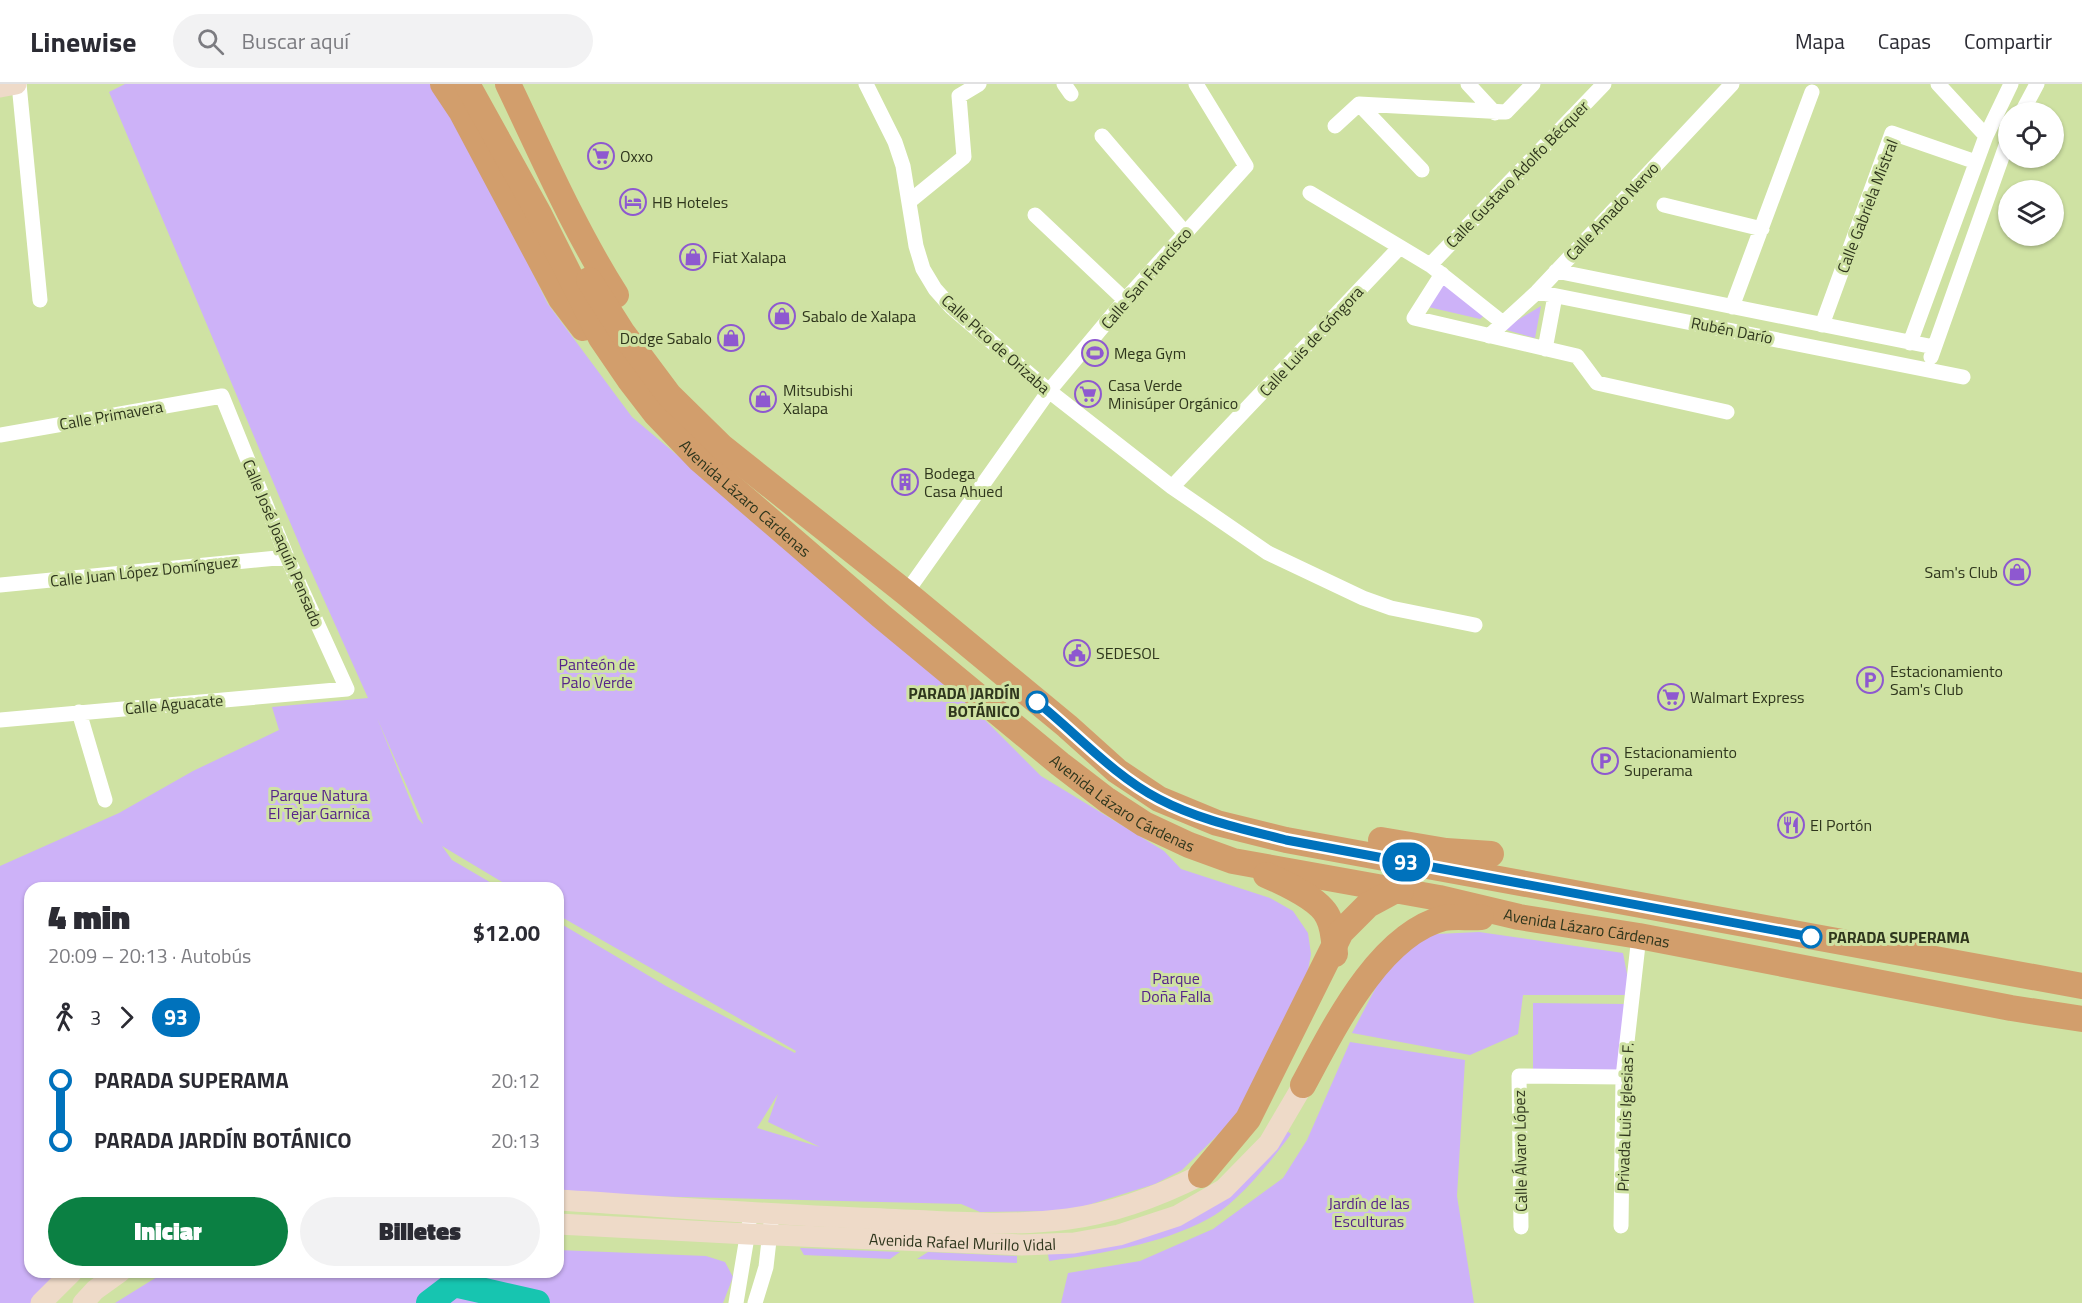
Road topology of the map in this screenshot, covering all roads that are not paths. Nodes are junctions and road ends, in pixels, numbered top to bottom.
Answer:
1 (17, 84) edge
2 (443, 84) edge
3 (467, 84) edge
4 (484, 84) edge
5 (508, 84) edge
6 (866, 84) edge
7 (979, 84) edge
8 (1196, 84) edge
9 (1468, 84) edge
10 (1533, 84) edge
11 (1604, 84) edge
12 (1732, 84) edge
13 (1938, 84) edge
14 (2011, 84) edge
15 (2037, 84) edge
16 (0, 87) edge
17 (1812, 92) dead end
18 (2027, 102) edge
19 (1359, 104) junction
20 (1494, 113) junction
21 (1335, 126) dead end
22 (1102, 135) dead end
23 (1986, 136) junction
24 (1976, 162) junction
25 (1998, 168) edge
26 (1422, 170) dead end
27 (1310, 193) dead end
28 (910, 201) junction
29 (1664, 205) dead end
30 (1035, 215) dead end
31 (1762, 229) junction
32 (1185, 232) junction
33 (1400, 247) junction
34 (1436, 270) junction
35 (1556, 271) junction
36 (1537, 292) junction
37 (1555, 296) junction
38 (40, 300) dead end
39 (1125, 300) junction
40 (1732, 307) junction
41 (1503, 323) junction
42 (1822, 325) junction
43 (1489, 336) junction
44 (1910, 343) junction
45 (1934, 347) junction
46 (1545, 349) junction
47 (1927, 369) junction
48 (1963, 377) dead end
49 (629, 379) junction
50 (1049, 391) junction
51 (669, 395) junction
52 (222, 396) joint
53 (1728, 412) dead end
54 (0, 435) edge
55 (1172, 487) junction
56 (287, 557) junction
57 (0, 585) edge
58 (906, 593) junction
59 (1475, 625) dead end
60 (347, 688) joint
61 (80, 712) junction
62 (0, 720) edge
63 (105, 800) dead end
64 (1286, 840) junction
65 (1491, 854) dead end
66 (1233, 861) junction
67 (1519, 917) junction
68 (1639, 936) junction
69 (2082, 986) edge
70 (2082, 996) edge
71 (2082, 1019) edge
72 (1623, 1077) junction
73 (1303, 1085) joint
74 (1201, 1175) junction
75 (564, 1201) edge
76 (764, 1221) junction
77 (564, 1224) edge
78 (1621, 1226) dead end
79 (1521, 1227) dead end
80 (748, 1234) junction
81 (66, 1278) edge
82 (112, 1278) edge
83 (737, 1300) edge
84 (41, 1303) edge
85 (82, 1303) edge
86 (754, 1303) edge

1 - 16 main road
1 - 38 street
2 - 49 highway
3 - 49 highway, Avenida Lázaro Cárdenas
4 - 51 highway, Avenida Lázaro Cárdenas
5 - 51 highway
6 - 28 street, Calle Pico de Orizaba
7 - 28 street
8 - 32 street, Calle San Francisco
9 - 20 street
10 - 20 street
11 - 34 street, Calle Gustavo Adolfo Bécquer
12 - 35 street, Calle Amado Nervo
13 - 23 street
14 - 23 street
15 - 18 street
17 - 31 street
19 - 20 street
19 - 21 street
19 - 26 street
22 - 32 street
23 - 24 street
24 - 42 street, Calle Gabriela Mistral
24 - 44 street
25 - 45 street
27 - 33 street
28 - 50 street, Calle Pico de Orizaba
29 - 31 street
30 - 39 street
31 - 40 street
32 - 39 street, Calle San Francisco
33 - 34 street
33 - 55 street, Calle Luis de Góngora
34 - 41 street
34 - 43 street
35 - 36 street, Calle Amado Nervo
35 - 40 street, Rubén Darío
36 - 37 street, Rubén Darío
36 - 41 street, Calle Amado Nervo
37 - 46 street
37 - 47 street, Rubén Darío
39 - 50 street, Calle San Francisco
40 - 42 street, Rubén Darío
41 - 43 street, Calle Amado Nervo
42 - 44 street, Rubén Darío
43 - 46 street
44 - 45 street, Rubén Darío
45 - 47 street
46 - 53 street
47 - 48 street, Rubén Darío
49 - 66 highway, Avenida Lázaro Cárdenas
50 - 55 street, Calle Pico de Orizaba
50 - 58 street, Calle San Francisco
51 - 58 highway, Avenida Lázaro Cárdenas
52 - 54 street, Calle Primavera
52 - 56 street, Calle José Joaquín Pensado
55 - 59 street, Calle Pico de Orizaba
56 - 57 street, Calle Juan López Domínguez
56 - 60 street, Calle José Joaquín Pensado
58 - 64 highway, Avenida Lázaro Cárdenas
60 - 61 street, Calle Aguacate
61 - 62 street, Calle Aguacate
61 - 63 street
64 - 65 highway
64 - 69 highway, Avenida Lázaro Cárdenas
66 - 67 highway, Avenida Lázaro Cárdenas
66 - 74 highway
67 - 68 highway, Avenida Lázaro Cárdenas
67 - 73 highway
68 - 71 highway, Avenida Lázaro Cárdenas
68 - 72 street, Privada Luis Iglesias F.
70 - 74 highway
72 - 78 street, Privada Luis Iglesias F.
72 - 79 street, Calle Álvaro López
73 - 76 main road, Avenida Rafael Murillo Vidal
74 - 76 main road, Avenida Rafael Murillo Vidal
75 - 76 main road, Avenida Rafael Murillo Vidal
76 - 80 main road, Avenida Rafael Murillo Vidal
76 - 86 street
77 - 80 main road, Avenida Rafael Murillo Vidal
80 - 83 street
81 - 84 main road
82 - 85 main road
83 - 86 street

